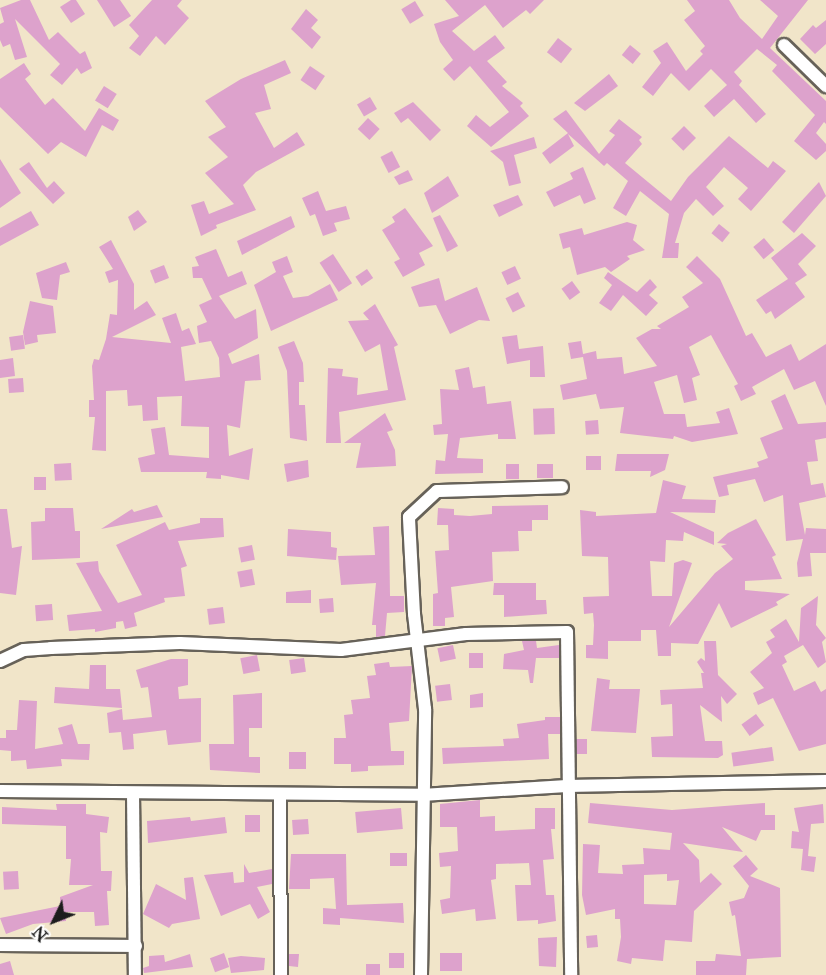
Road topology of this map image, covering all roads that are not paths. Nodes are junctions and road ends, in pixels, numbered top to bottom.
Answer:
1 (784, 45) dead end
2 (826, 86) edge
3 (562, 487) dead end
4 (419, 640) junction
5 (0, 661) edge
6 (826, 781) edge
7 (567, 786) junction
8 (0, 791) edge
9 (133, 793) junction
10 (422, 795) junction
11 (280, 796) junction
12 (0, 945) edge
13 (136, 946) junction
14 (135, 975) edge
15 (281, 975) edge
16 (421, 975) edge
17 (572, 975) edge

1 - 2 street
3 - 4 street
4 - 5 street
4 - 7 street
4 - 10 street
6 - 7 street
7 - 10 street
7 - 17 street
8 - 9 street
9 - 11 street
9 - 13 street
10 - 11 street
10 - 16 street
11 - 15 street
12 - 13 street
13 - 14 street

